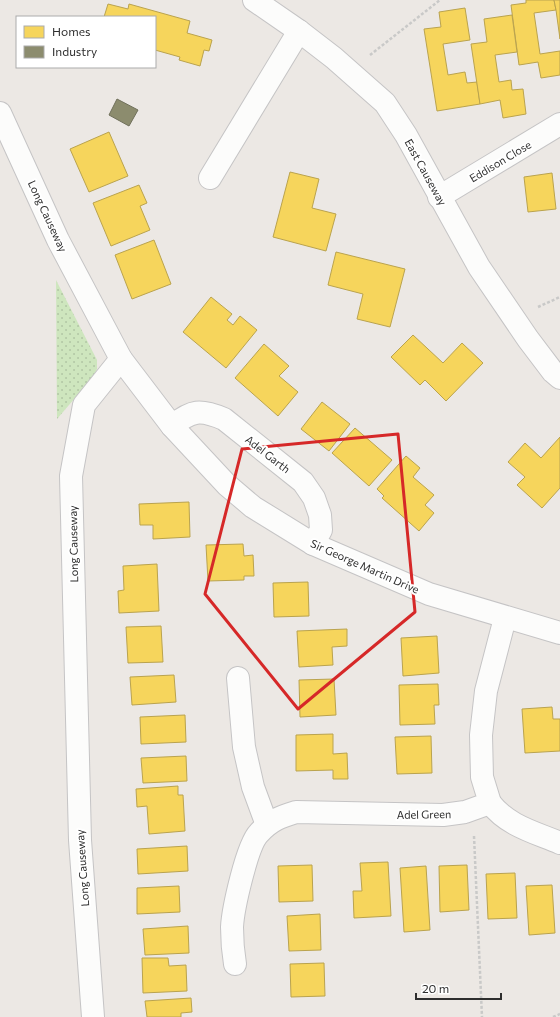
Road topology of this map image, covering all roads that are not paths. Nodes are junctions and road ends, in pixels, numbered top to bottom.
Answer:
1 (254, 0) edge
2 (299, 31) junction
3 (0, 113) edge
4 (560, 124) edge
5 (210, 178) dead end
6 (439, 197) junction
7 (121, 359) junction
8 (560, 378) edge
9 (172, 426) junction
10 (313, 544) junction
11 (505, 618) junction
12 (560, 633) edge
13 (238, 678) dead end
14 (481, 806) junction
15 (267, 825) junction
16 (560, 842) edge
17 (235, 964) dead end
18 (93, 1017) edge

1 - 2 street, East Causeway
2 - 5 street
2 - 6 street, East Causeway
3 - 7 street, Long Causeway
4 - 6 street, Eddison Close
6 - 8 street, East Causeway
7 - 9 street, Sir George Martin Drive
7 - 18 street, Long Causeway
9 - 10 street, Sir George Martin Drive
9 - 10 street, Adel Garth
10 - 11 street, Sir George Martin Drive
11 - 12 street, Sir George Martin Drive
11 - 14 street
13 - 15 street
14 - 15 street, Adel Green
14 - 16 street
15 - 17 street, Adel Green

